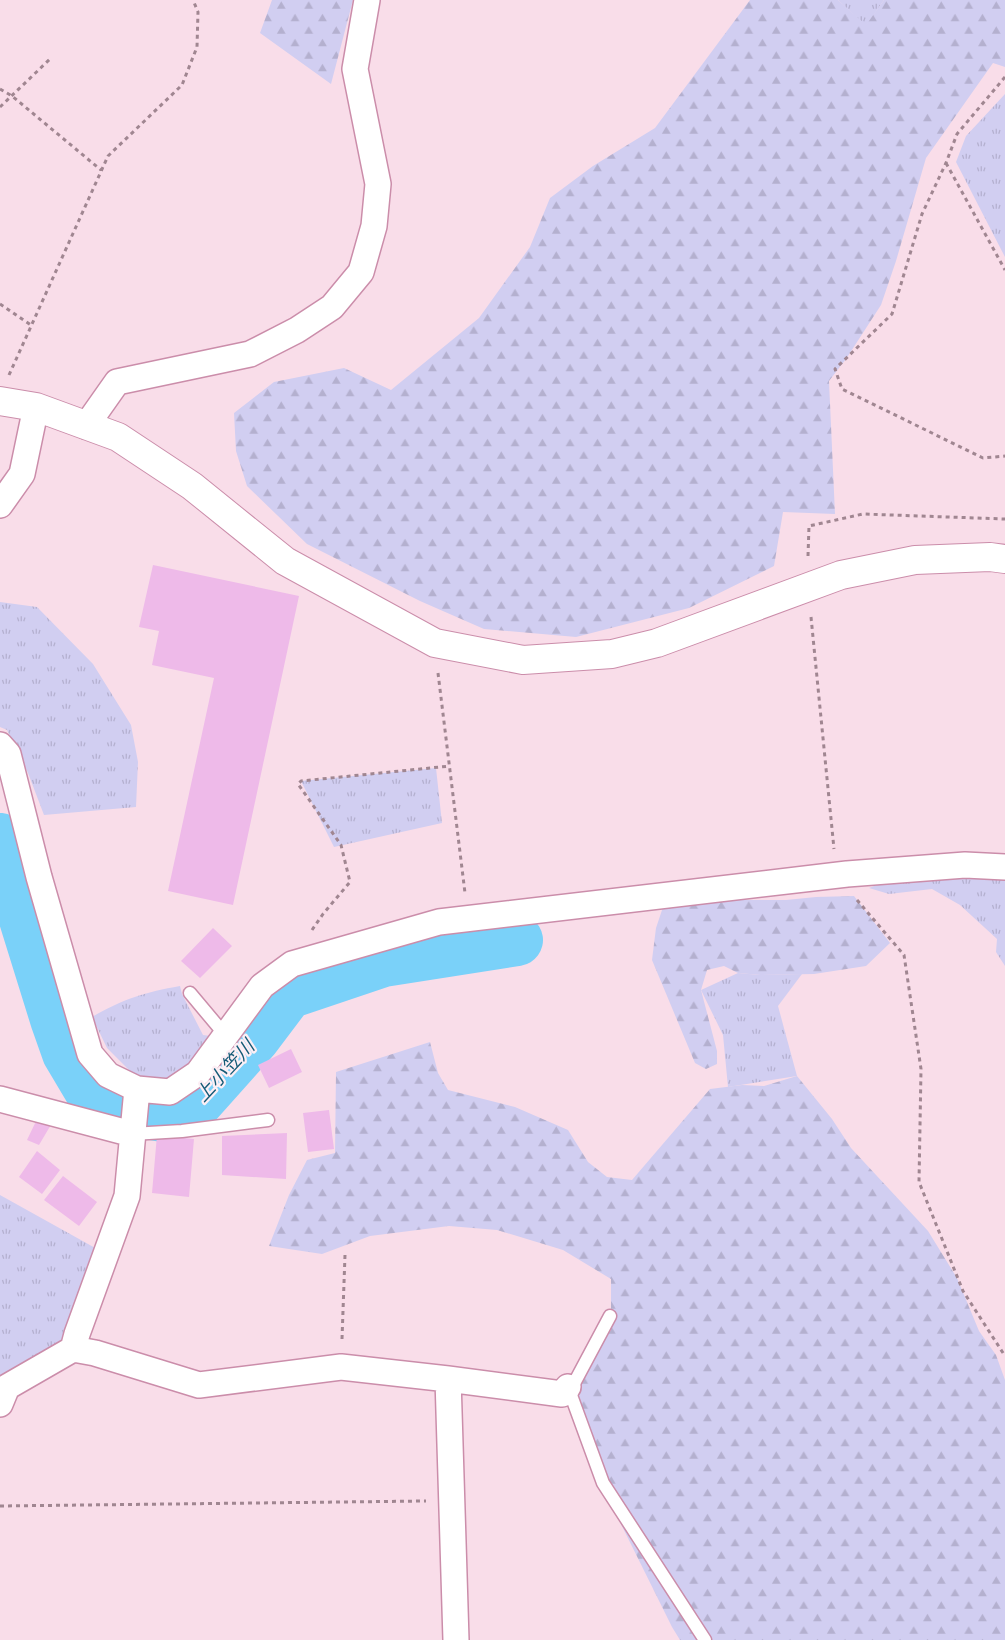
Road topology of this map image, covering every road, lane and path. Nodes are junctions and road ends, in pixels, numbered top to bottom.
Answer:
1 (192, 0) edge
2 (367, 0) edge
3 (50, 59) dead end
4 (1005, 77) edge
5 (0, 89) edge
6 (12, 96) junction
7 (0, 107) edge
8 (946, 163) junction
9 (101, 170) junction
10 (1005, 270) edge
11 (0, 304) edge
12 (31, 326) junction
13 (4, 389) edge
14 (36, 407) junction
15 (86, 426) junction
16 (1005, 456) edge
17 (11, 474) edge
18 (0, 505) edge
19 (1005, 519) edge
20 (1005, 559) edge
21 (808, 587) junction
22 (435, 643) junction
23 (0, 745) edge
24 (450, 766) junction
25 (1005, 867) edge
26 (836, 876) junction
27 (468, 918) junction
28 (287, 968) junction
29 (190, 992) dead end
30 (226, 1036) junction
31 (136, 1094) junction
32 (0, 1099) edge
33 (268, 1120) dead end
34 (133, 1130) junction
35 (345, 1255) dead end
36 (610, 1316) dead end
37 (73, 1349) junction
38 (1005, 1356) edge
39 (341, 1367) junction
40 (448, 1379) junction
41 (569, 1389) junction
42 (0, 1404) edge
43 (452, 1501) junction
44 (0, 1506) edge
45 (456, 1640) edge
46 (705, 1640) edge

1 - 9 path
2 - 15 street
3 - 6 path
4 - 8 path
5 - 6 path
6 - 7 path
6 - 9 path
8 - 10 path
8 - 16 path
9 - 12 path
11 - 12 path
12 - 13 path
13 - 14 street
14 - 15 street
14 - 17 street
15 - 22 street
17 - 18 street
19 - 21 path
20 - 21 street
21 - 22 street
21 - 26 path
22 - 24 path
23 - 31 street
24 - 27 path
24 - 28 path
25 - 26 street
26 - 27 street
26 - 38 path
27 - 28 street
28 - 30 street
29 - 30 lane
30 - 31 street
31 - 34 street
32 - 34 street
33 - 34 lane
34 - 37 street
35 - 39 path
36 - 41 lane
37 - 39 street
37 - 42 street
39 - 40 street
40 - 41 street
40 - 43 street
41 - 46 lane
43 - 44 path
43 - 45 street

